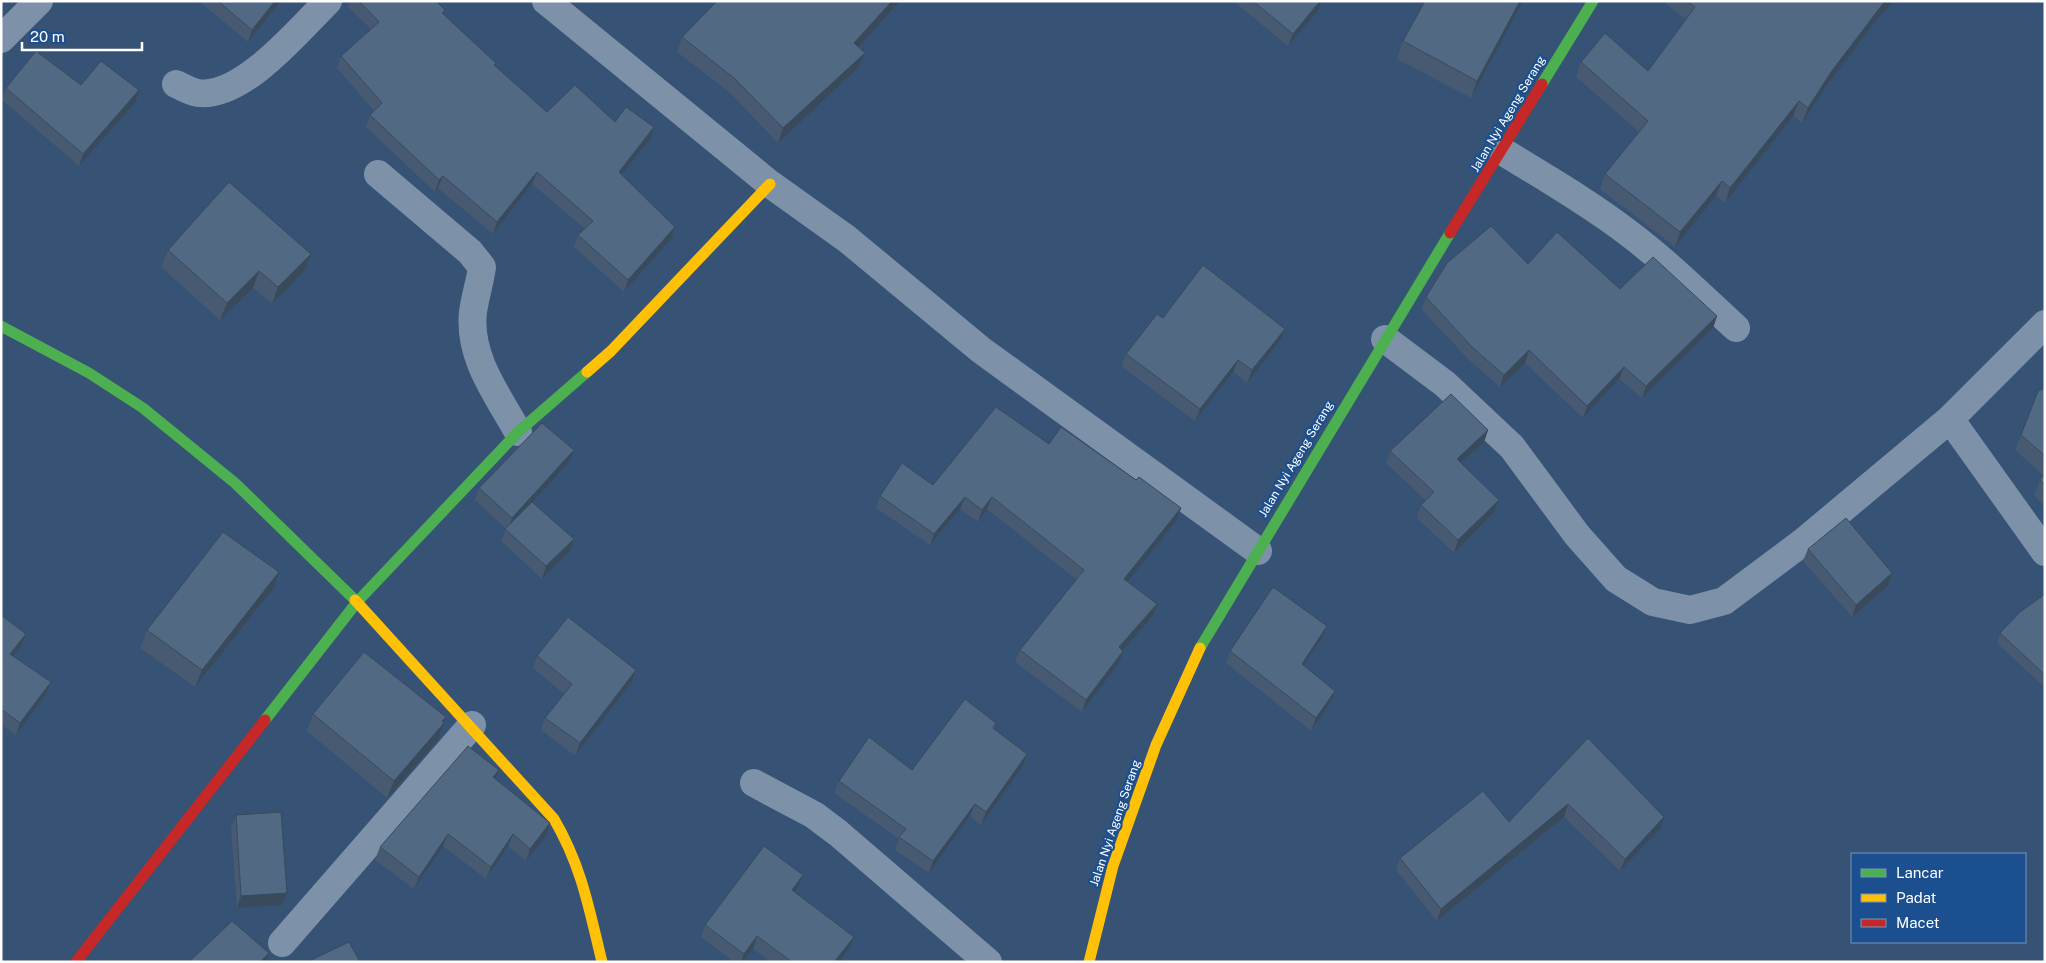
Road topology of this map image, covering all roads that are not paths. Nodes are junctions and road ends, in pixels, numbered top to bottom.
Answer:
1 (39, 1) edge
2 (328, 1) edge
3 (546, 1) edge
4 (1592, 1) edge
5 (1, 39) edge
6 (176, 84) dead end
7 (1502, 151) junction
8 (378, 174) dead end
9 (770, 184) junction
10 (2045, 324) edge
11 (1, 326) edge
12 (1736, 328) dead end
13 (1385, 339) junction
14 (1950, 420) junction
15 (518, 432) junction
16 (1258, 550) junction
17 (2045, 552) edge
18 (357, 602) junction
19 (472, 725) junction
20 (754, 783) dead end
21 (282, 943) dead end
22 (76, 962) edge
23 (602, 962) edge
24 (988, 962) edge
25 (1089, 962) edge

1 - 5 street
2 - 6 street
3 - 9 street
4 - 7 street, Jalan Nyi Ageng Serang
7 - 12 street
7 - 13 street, Jalan Nyi Ageng Serang
8 - 15 street
9 - 15 street
9 - 16 street
10 - 14 street
11 - 18 street
13 - 14 street
13 - 16 street, Jalan Nyi Ageng Serang
14 - 17 street
15 - 18 street
16 - 25 street, Jalan Nyi Ageng Serang
18 - 19 street
18 - 22 street
19 - 21 street
19 - 23 street
20 - 24 street

